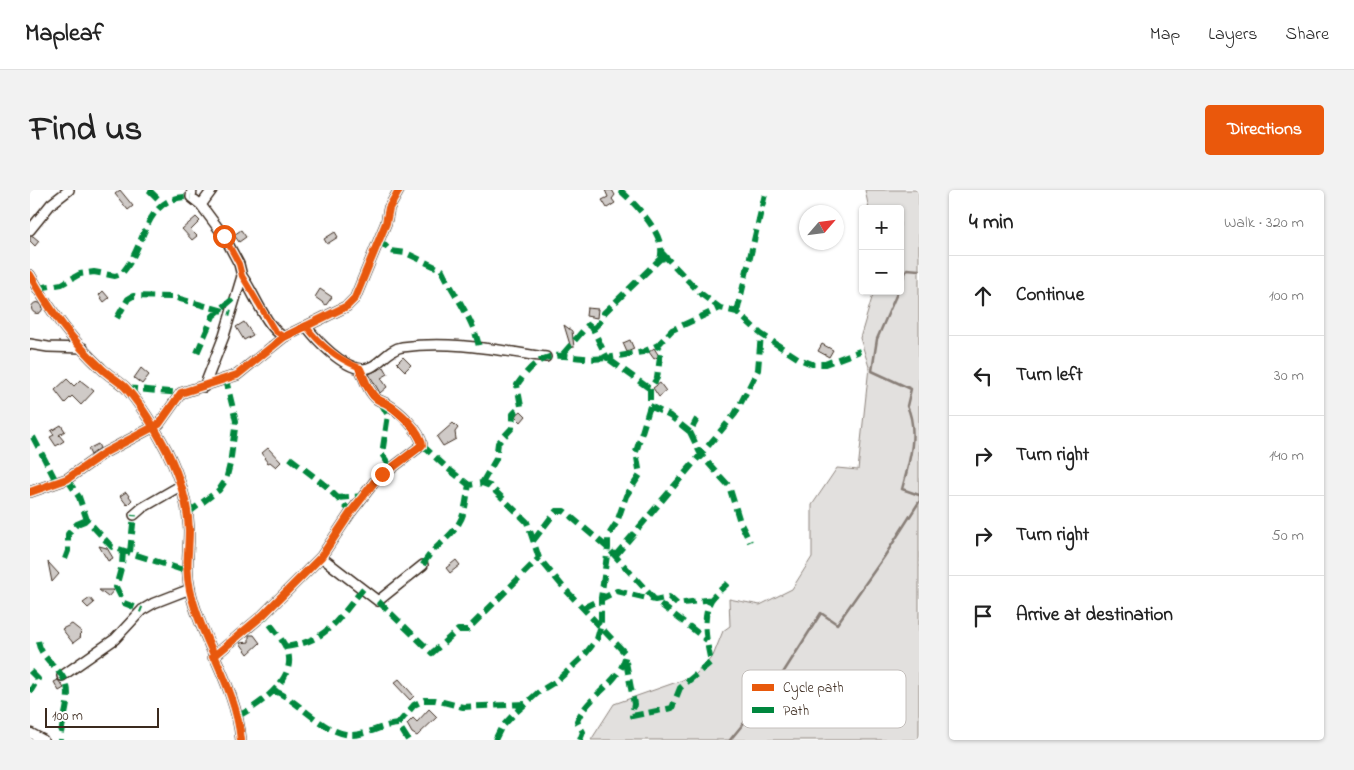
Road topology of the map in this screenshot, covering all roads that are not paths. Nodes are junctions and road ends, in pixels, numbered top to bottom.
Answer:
1 (69, 190) edge
2 (192, 190) edge
3 (212, 190) edge
4 (399, 190) edge
5 (201, 205) junction
6 (30, 230) edge
7 (30, 275) edge
8 (242, 276) junction
9 (306, 326) junction
10 (284, 337) junction
11 (30, 344) edge
12 (83, 348) junction
13 (546, 357) dead end
14 (360, 369) junction
15 (204, 387) junction
16 (153, 426) junction
17 (180, 486) junction
18 (30, 492) edge
19 (134, 515) dead end
20 (321, 557) junction
21 (423, 565) dead end
22 (190, 589) junction
23 (213, 657) junction
24 (62, 676) dead end
25 (30, 733) edge
26 (43, 740) edge
27 (241, 740) edge

1 - 6 street
2 - 5 street
3 - 5 street
4 - 9 street
5 - 8 street
7 - 12 street
8 - 10 street
8 - 15 street
9 - 10 street
9 - 14 street
10 - 15 street
11 - 12 street
12 - 16 street
13 - 14 street
14 - 20 street
15 - 16 street
16 - 17 street
16 - 18 street
17 - 19 street
17 - 22 street
20 - 21 street
20 - 23 street
22 - 23 street
22 - 24 street
23 - 27 street
25 - 26 street

